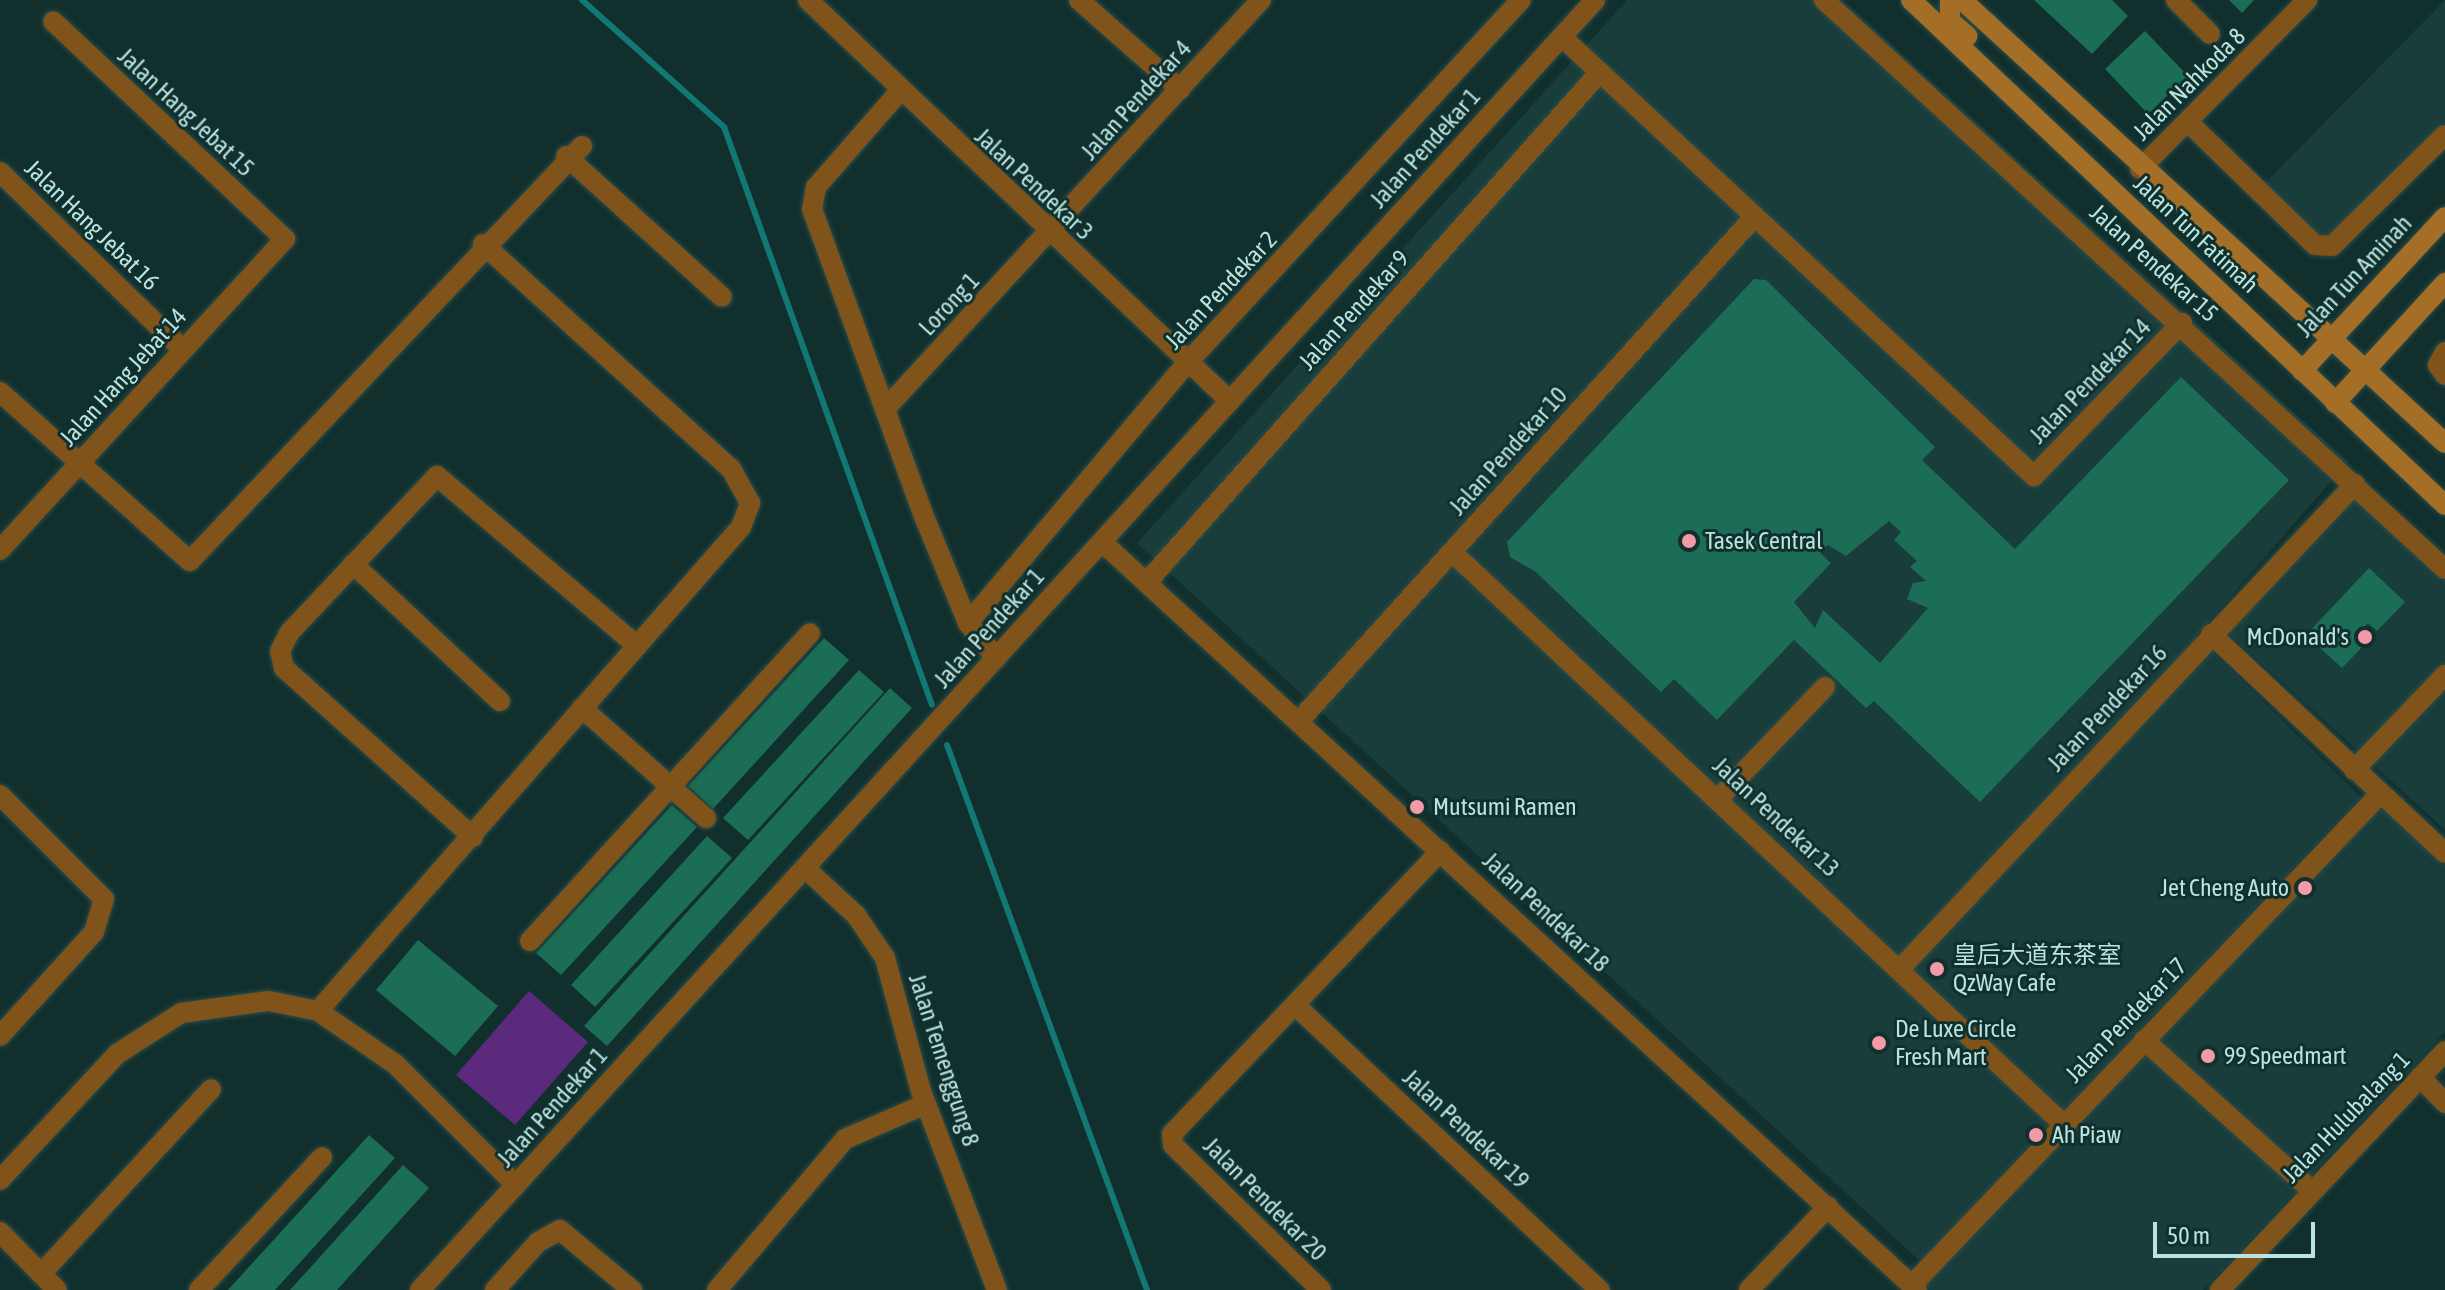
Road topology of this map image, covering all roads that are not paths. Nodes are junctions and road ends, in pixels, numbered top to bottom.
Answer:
1 (1079, 0) edge
2 (1261, 0) edge
3 (1521, 0) edge
4 (1595, 0) edge
5 (1824, 0) edge
6 (1911, 0) edge
7 (1950, 0) edge
8 (2176, 0) edge
9 (2307, 0) edge
10 (1971, 3) edge
11 (821, 5) edge
12 (53, 21) dead end
13 (2210, 34) dead end
14 (1562, 37) junction
15 (1600, 72) junction
16 (1180, 89) junction
17 (899, 92) junction
18 (2012, 96) junction
19 (2189, 123) junction
20 (2445, 135) edge
21 (2140, 169) junction
22 (0, 172) edge
23 (1755, 216) junction
24 (2445, 217) edge
25 (1049, 235) junction
26 (285, 239) joint
27 (483, 244) junction
28 (2445, 283) edge
29 (722, 297) dead end
30 (2182, 323) junction
31 (2333, 337) junction
32 (183, 350) junction
33 (2445, 352) edge
34 (1188, 362) junction
35 (2366, 369) junction
36 (2302, 371) junction
37 (2445, 375) edge
38 (0, 392) edge
39 (1230, 401) junction
40 (2335, 403) junction
41 (887, 407) junction
42 (2445, 443) edge
43 (76, 466) junction
44 (2355, 484) junction
45 (2445, 505) edge
46 (1102, 542) junction
47 (0, 550) edge
48 (1452, 552) junction
49 (353, 564) junction
50 (2445, 569) edge
51 (1147, 582) junction
52 (968, 623) junction
53 (810, 633) dead end
54 (2211, 634) junction
55 (636, 645) junction
56 (996, 658) junction
57 (2445, 675) edge
58 (1825, 687) dead end
59 (500, 701) dead end
60 (582, 708) junction
61 (1299, 721) junction
62 (2354, 770) junction
63 (670, 787) junction
64 (2380, 794) junction
65 (0, 795) edge
66 (1718, 799) junction
67 (706, 818) dead end
68 (473, 837) junction
69 (1441, 851) junction
70 (2445, 853) edge
71 (805, 868) junction
72 (530, 941) dead end
73 (1900, 969) junction
74 (1296, 1006) junction
75 (318, 1011) junction
76 (0, 1035) edge
77 (2144, 1040) junction
78 (2445, 1051) edge
79 (2420, 1077) junction
80 (211, 1089) dead end
81 (2445, 1103) edge
82 (926, 1104) junction
83 (2062, 1123) junction
84 (322, 1157) dead end
85 (0, 1180) edge
86 (516, 1185) junction
87 (2311, 1190) junction
88 (1828, 1207) junction
89 (0, 1232) edge
90 (41, 1274) junction
91 (1915, 1287) edge
92 (57, 1290) edge
93 (199, 1290) edge
94 (420, 1290) edge
95 (495, 1290) edge
96 (632, 1290) edge
97 (717, 1290) edge
98 (997, 1290) edge
99 (1321, 1290) edge
100 (1600, 1290) edge
101 (1749, 1290) edge
102 (2220, 1290) edge

1 - 16 street
2 - 16 street, Jalan Pendekar 4
3 - 34 street, Jalan Pendekar 2
4 - 14 street, Jalan Pendekar 1
5 - 30 street, Jalan Pendekar 15
6 - 18 main road, Jalan Tun Fatimah
7 - 18 main road
8 - 13 street
9 - 19 street, Jalan Nahkoda 8
10 - 21 main road, Jalan Tun Fatimah
11 - 17 street, Jalan Pendekar 3
12 - 26 street, Jalan Hang Jebat 15
14 - 15 street
14 - 39 street, Jalan Pendekar 1
15 - 23 street
15 - 51 street, Jalan Pendekar 9
16 - 25 street, Jalan Pendekar 4
17 - 25 street, Jalan Pendekar 3
17 - 41 street
18 - 36 main road, Jalan Tun Fatimah
19 - 20 street
19 - 21 street, Jalan Nahkoda 8
21 - 31 main road, Jalan Tun Fatimah
22 - 32 street, Jalan Hang Jebat 16
23 - 30 street, Jalan Pendekar 14
23 - 48 street, Jalan Pendekar 10
24 - 31 main road, Jalan Tun Aminah
25 - 34 street, Jalan Pendekar 3
25 - 41 street, Lorong 1
26 - 32 street, Jalan Hang Jebat 14
27 - 29 street
27 - 43 street
27 - 55 street
28 - 35 main road
30 - 44 street, Jalan Pendekar 15
31 - 35 main road, Jalan Tun Fatimah
31 - 36 main road, Jalan Tun Aminah
32 - 43 street, Jalan Hang Jebat 14
33 - 37 street
34 - 39 street, Jalan Pendekar 3
34 - 52 street, Jalan Pendekar 2
35 - 40 main road
35 - 42 main road, Jalan Tun Fatimah
36 - 40 main road, Jalan Tun Fatimah
38 - 43 street
39 - 46 street, Jalan Pendekar 1
40 - 45 main road, Jalan Tun Fatimah
41 - 52 street
43 - 47 street, Jalan Hang Jebat 14
44 - 50 street, Jalan Pendekar 15
44 - 54 street, Jalan Pendekar 16
46 - 51 street, Jalan Pendekar 18
46 - 56 street, Jalan Pendekar 1
48 - 61 street, Jalan Pendekar 10
48 - 66 street, Jalan Pendekar 13
49 - 55 street
49 - 59 street
49 - 68 street
51 - 61 street, Jalan Pendekar 18
52 - 56 street
53 - 63 street
54 - 62 street
54 - 73 street, Jalan Pendekar 16
55 - 60 street
56 - 71 street, Jalan Pendekar 1
57 - 62 street
58 - 66 street
60 - 63 street
60 - 68 street
61 - 69 street, Jalan Pendekar 18
62 - 64 street
63 - 67 street
63 - 72 street
64 - 70 street
64 - 77 street, Jalan Pendekar 17
65 - 76 street
66 - 73 street, Jalan Pendekar 13
68 - 75 street
69 - 74 street
69 - 88 street, Jalan Pendekar 18
71 - 82 street, Jalan Temenggung 8
71 - 86 street, Jalan Pendekar 1
73 - 83 street, Jalan Pendekar 13
74 - 99 street, Jalan Pendekar 20
74 - 100 street, Jalan Pendekar 19
75 - 85 street
75 - 86 street
77 - 83 street, Jalan Pendekar 17
77 - 87 street
78 - 79 street, Jalan Hulubalang 1
79 - 81 street
79 - 87 street, Jalan Hulubalang 1
80 - 90 street
82 - 97 street
82 - 98 street, Jalan Temenggung 8
83 - 91 street, Jalan Pendekar 17
84 - 93 street
86 - 94 street, Jalan Pendekar 1
87 - 102 street, Jalan Hulubalang 1
88 - 91 street, Jalan Pendekar 18
88 - 101 street
89 - 90 street
90 - 92 street
95 - 96 street

